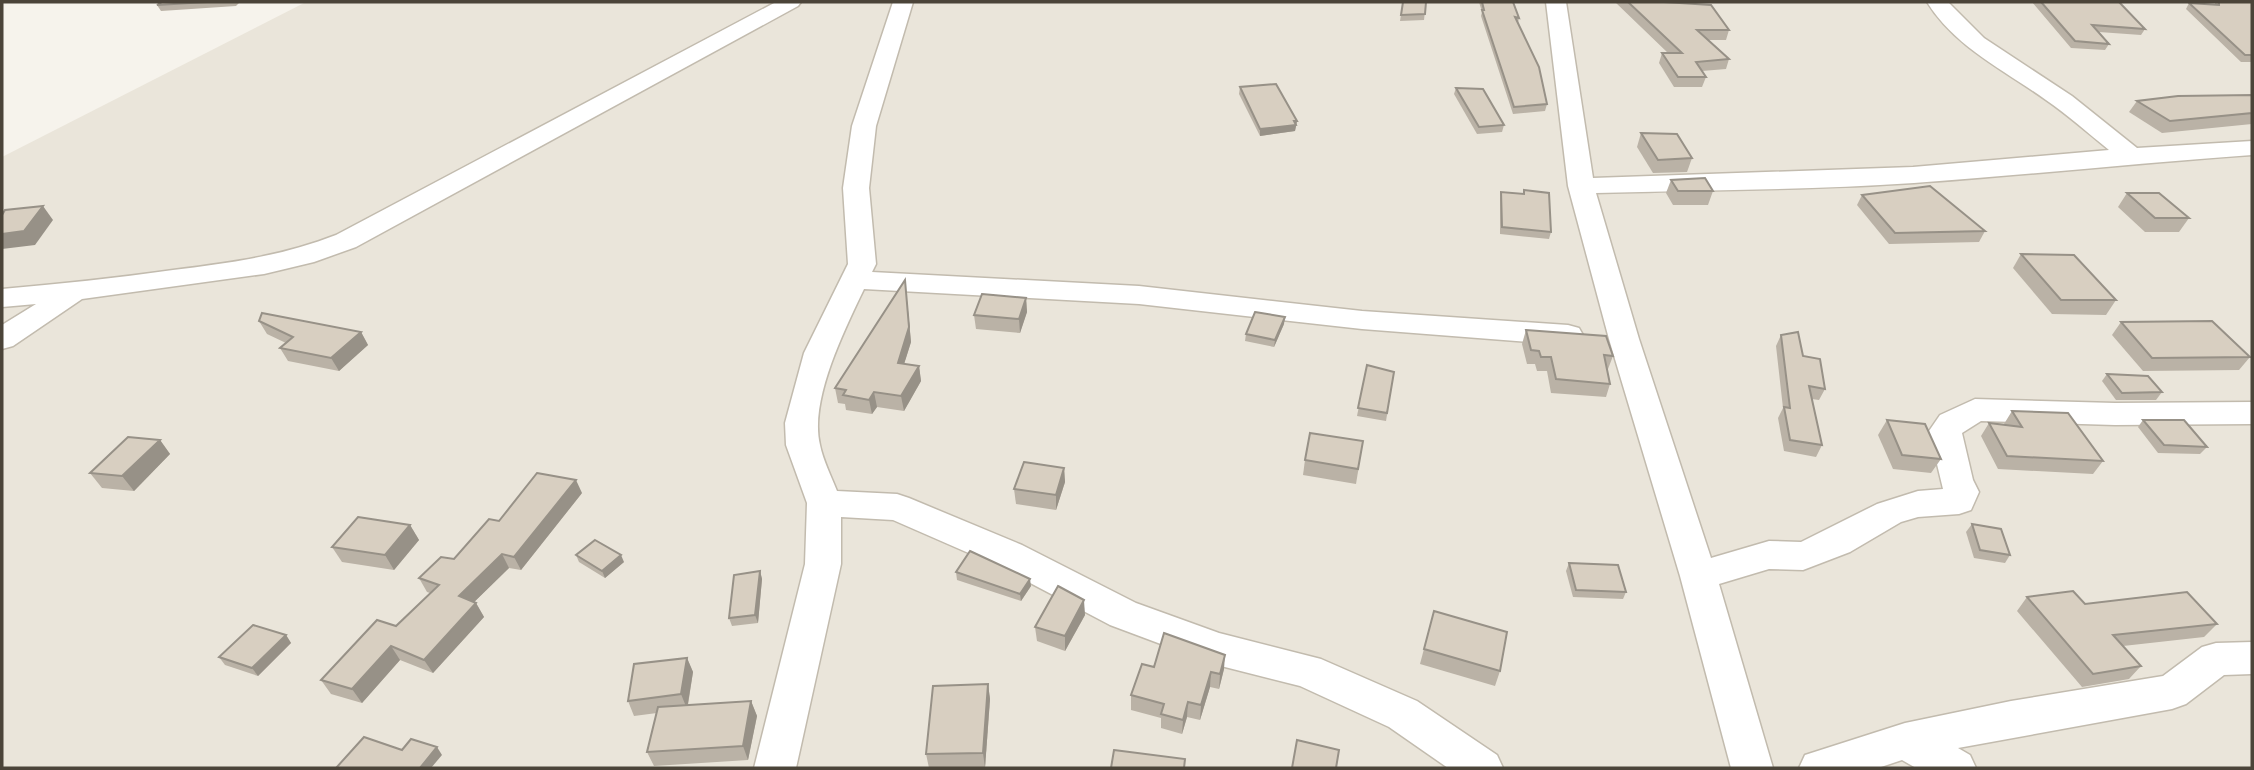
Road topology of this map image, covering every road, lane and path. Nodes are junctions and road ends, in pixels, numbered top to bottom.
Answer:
1 (791, 2) edge
2 (903, 2) edge
3 (1556, 2) edge
4 (1937, 2) edge
5 (2252, 148) edge
6 (2133, 158) junction
7 (1581, 186) junction
8 (855, 280) junction
9 (74, 292) junction
10 (2, 298) edge
11 (2, 339) edge
12 (1624, 339) junction
13 (2252, 413) edge
14 (824, 503) junction
15 (1698, 576) junction
16 (2252, 658) edge
17 (1905, 741) junction
18 (775, 768) edge
19 (1482, 768) edge
20 (1752, 768) edge
21 (1820, 768) edge
22 (1955, 768) edge

1 - 9 street
2 - 8 street
3 - 7 street
4 - 6 street
5 - 6 street
6 - 7 street
7 - 12 street
8 - 12 street
8 - 14 street
9 - 10 street
9 - 11 street
12 - 15 street
13 - 15 street
14 - 18 street
14 - 19 street
15 - 20 street
16 - 17 street
17 - 21 street
17 - 22 street

